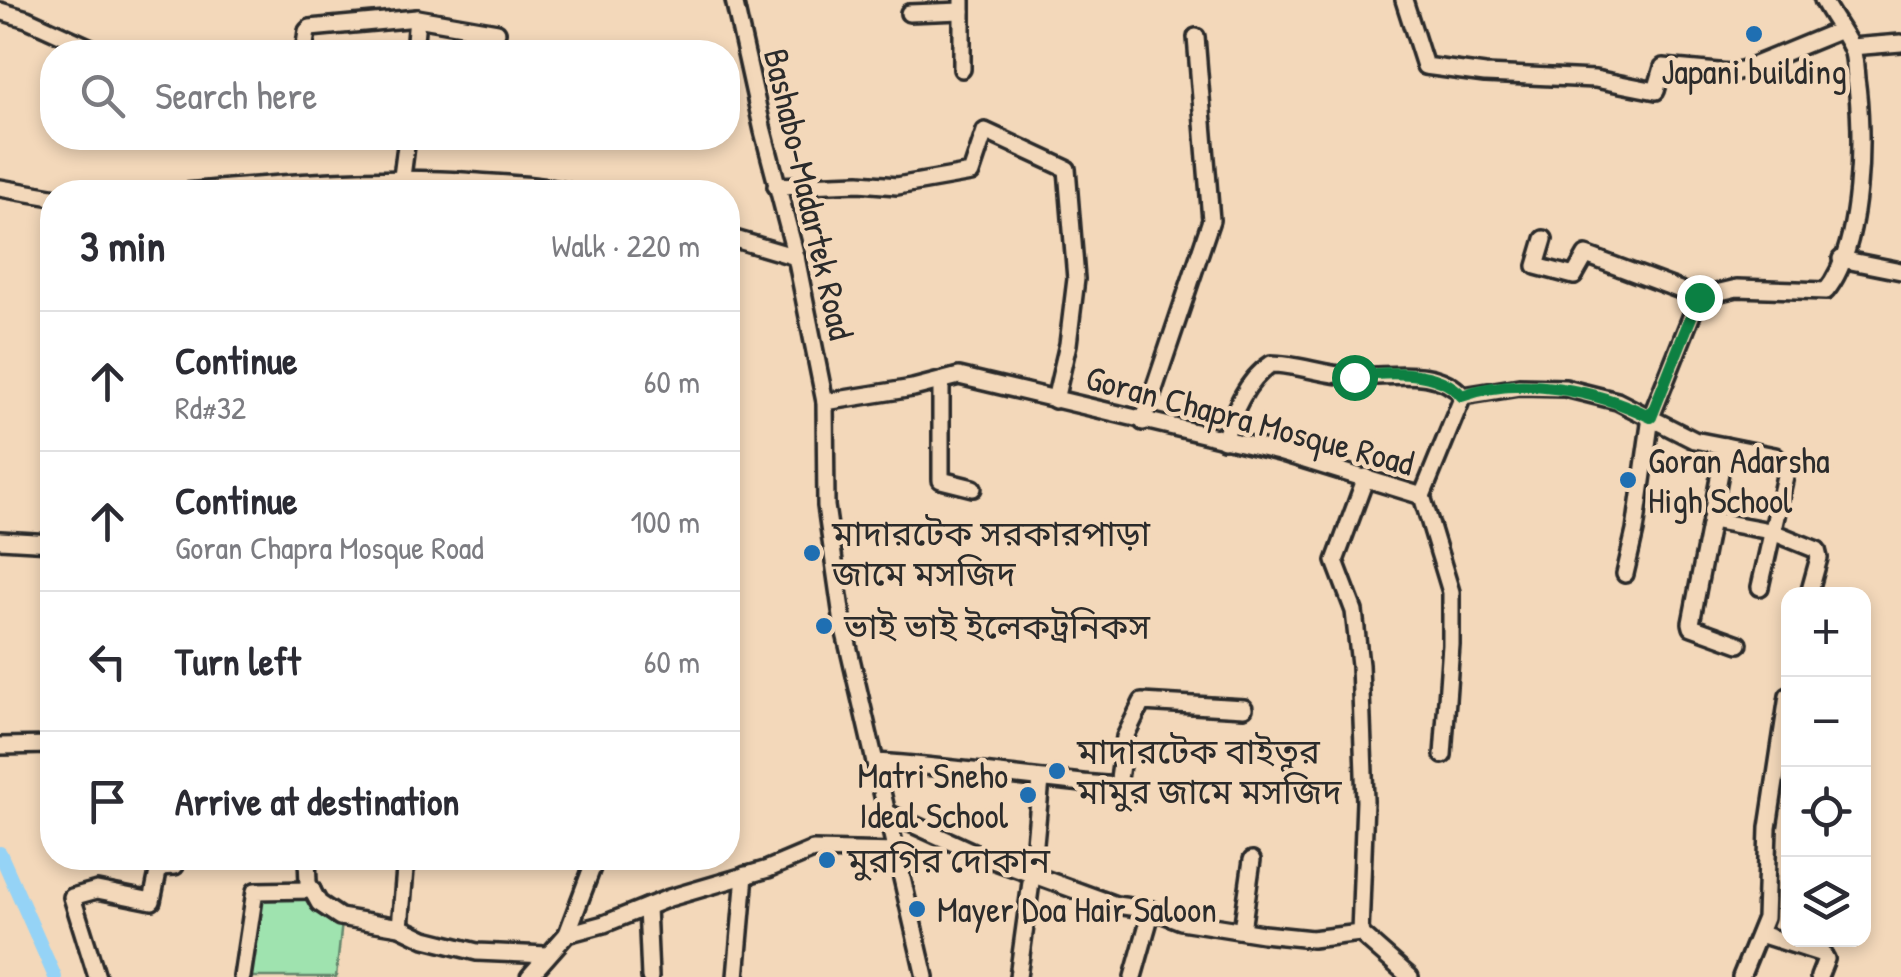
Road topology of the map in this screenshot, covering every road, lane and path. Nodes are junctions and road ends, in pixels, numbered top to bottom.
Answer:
1 (734, 0) edge
2 (1404, 0) edge
3 (1823, 0) edge
4 (962, 6) edge
5 (0, 11) edge
6 (910, 13) dead end
7 (417, 18) junction
8 (497, 32) dead end
9 (1838, 32) junction
10 (1196, 37) dead end
11 (74, 40) edge
12 (306, 40) edge
13 (415, 40) edge
14 (1901, 43) edge
15 (1851, 47) junction
16 (962, 68) dead end
17 (405, 150) edge
18 (402, 180) edge
19 (776, 186) junction
20 (0, 188) edge
21 (40, 195) edge
22 (1544, 239) dead end
23 (740, 241) edge
24 (796, 257) junction
25 (1841, 259) junction
26 (1901, 271) edge
27 (1699, 297) junction
28 (941, 381) junction
29 (1462, 396) junction
30 (1054, 400) junction
31 (825, 402) junction
32 (1651, 417) junction
33 (1143, 422) junction
34 (1224, 440) junction
35 (1724, 446) junction
36 (1366, 478) junction
37 (972, 488) dead end
38 (1422, 496) junction
39 (1711, 520) junction
40 (1770, 532) junction
41 (0, 540) edge
42 (40, 543) edge
43 (1625, 574) dead end
44 (1760, 587) dead end
45 (1811, 587) edge
46 (1739, 644) dead end
47 (1244, 708) dead end
48 (1781, 742) edge
49 (0, 746) edge
50 (40, 746) edge
51 (1443, 755) dead end
52 (876, 762) junction
53 (1041, 780) junction
54 (888, 814) junction
55 (897, 852) junction
56 (1252, 860) dead end
57 (159, 870) edge
58 (307, 870) edge
59 (405, 870) edge
60 (590, 870) edge
61 (744, 875) junction
62 (1032, 875) junction
63 (312, 890) junction
64 (647, 907) junction
65 (1152, 910) junction
66 (400, 927) junction
67 (1242, 930) junction
68 (567, 934) junction
69 (1360, 934) junction
70 (1760, 934) junction
71 (547, 955) junction
72 (96, 977) edge
73 (242, 977) edge
74 (529, 977) edge
75 (650, 977) edge
76 (736, 977) edge
77 (924, 977) edge
78 (1018, 977) edge
79 (1133, 977) edge
80 (1410, 977) edge
81 (1741, 977) edge
82 (1818, 977) edge

1 - 19 street, Bashabo-Madartek Road
2 - 9 street
3 - 9 street
4 - 6 street
4 - 16 street
5 - 11 street
7 - 8 street
7 - 12 street
7 - 13 street
9 - 15 street
10 - 33 street
14 - 15 street
15 - 25 street
17 - 18 street
19 - 24 street, Bashabo-Madartek Road
19 - 30 street
20 - 21 street
22 - 27 street
23 - 24 street
24 - 31 street, Bashabo-Madartek Road
25 - 26 street
25 - 27 street
27 - 32 street
28 - 30 street, Goran Chapra Mosque Road
28 - 31 street, Goran Chapra Mosque Road
28 - 37 street
29 - 32 street
29 - 34 street
29 - 38 street, Goran Chapra Mosque Road
30 - 33 street, Goran Chapra Mosque Road
31 - 52 street, Bashabo-Madartek Road
32 - 35 street
32 - 43 street
33 - 34 street, Goran Chapra Mosque Road
34 - 36 street, Goran Chapra Mosque Road
35 - 39 street
35 - 40 street
36 - 38 street, Goran Chapra Mosque Road
36 - 69 street
38 - 51 street
39 - 40 street
39 - 46 street
40 - 44 street
40 - 45 street
41 - 42 street
47 - 53 street
48 - 70 street
49 - 50 street
52 - 53 street
52 - 54 street, Bashabo-Madartek Road
53 - 62 street
54 - 55 street, Bashabo-Madartek Road
54 - 62 street
55 - 61 street
55 - 77 street, Bashabo-Madartek Road
56 - 67 street
57 - 72 street
58 - 63 street
59 - 66 street
60 - 68 street
61 - 64 street
61 - 76 street
62 - 65 street
62 - 78 street
63 - 66 street
63 - 73 street
64 - 68 street
64 - 75 street
65 - 67 street
65 - 79 street
66 - 71 street
67 - 69 street
68 - 71 street
69 - 80 street
70 - 81 street
70 - 82 street
71 - 74 street

